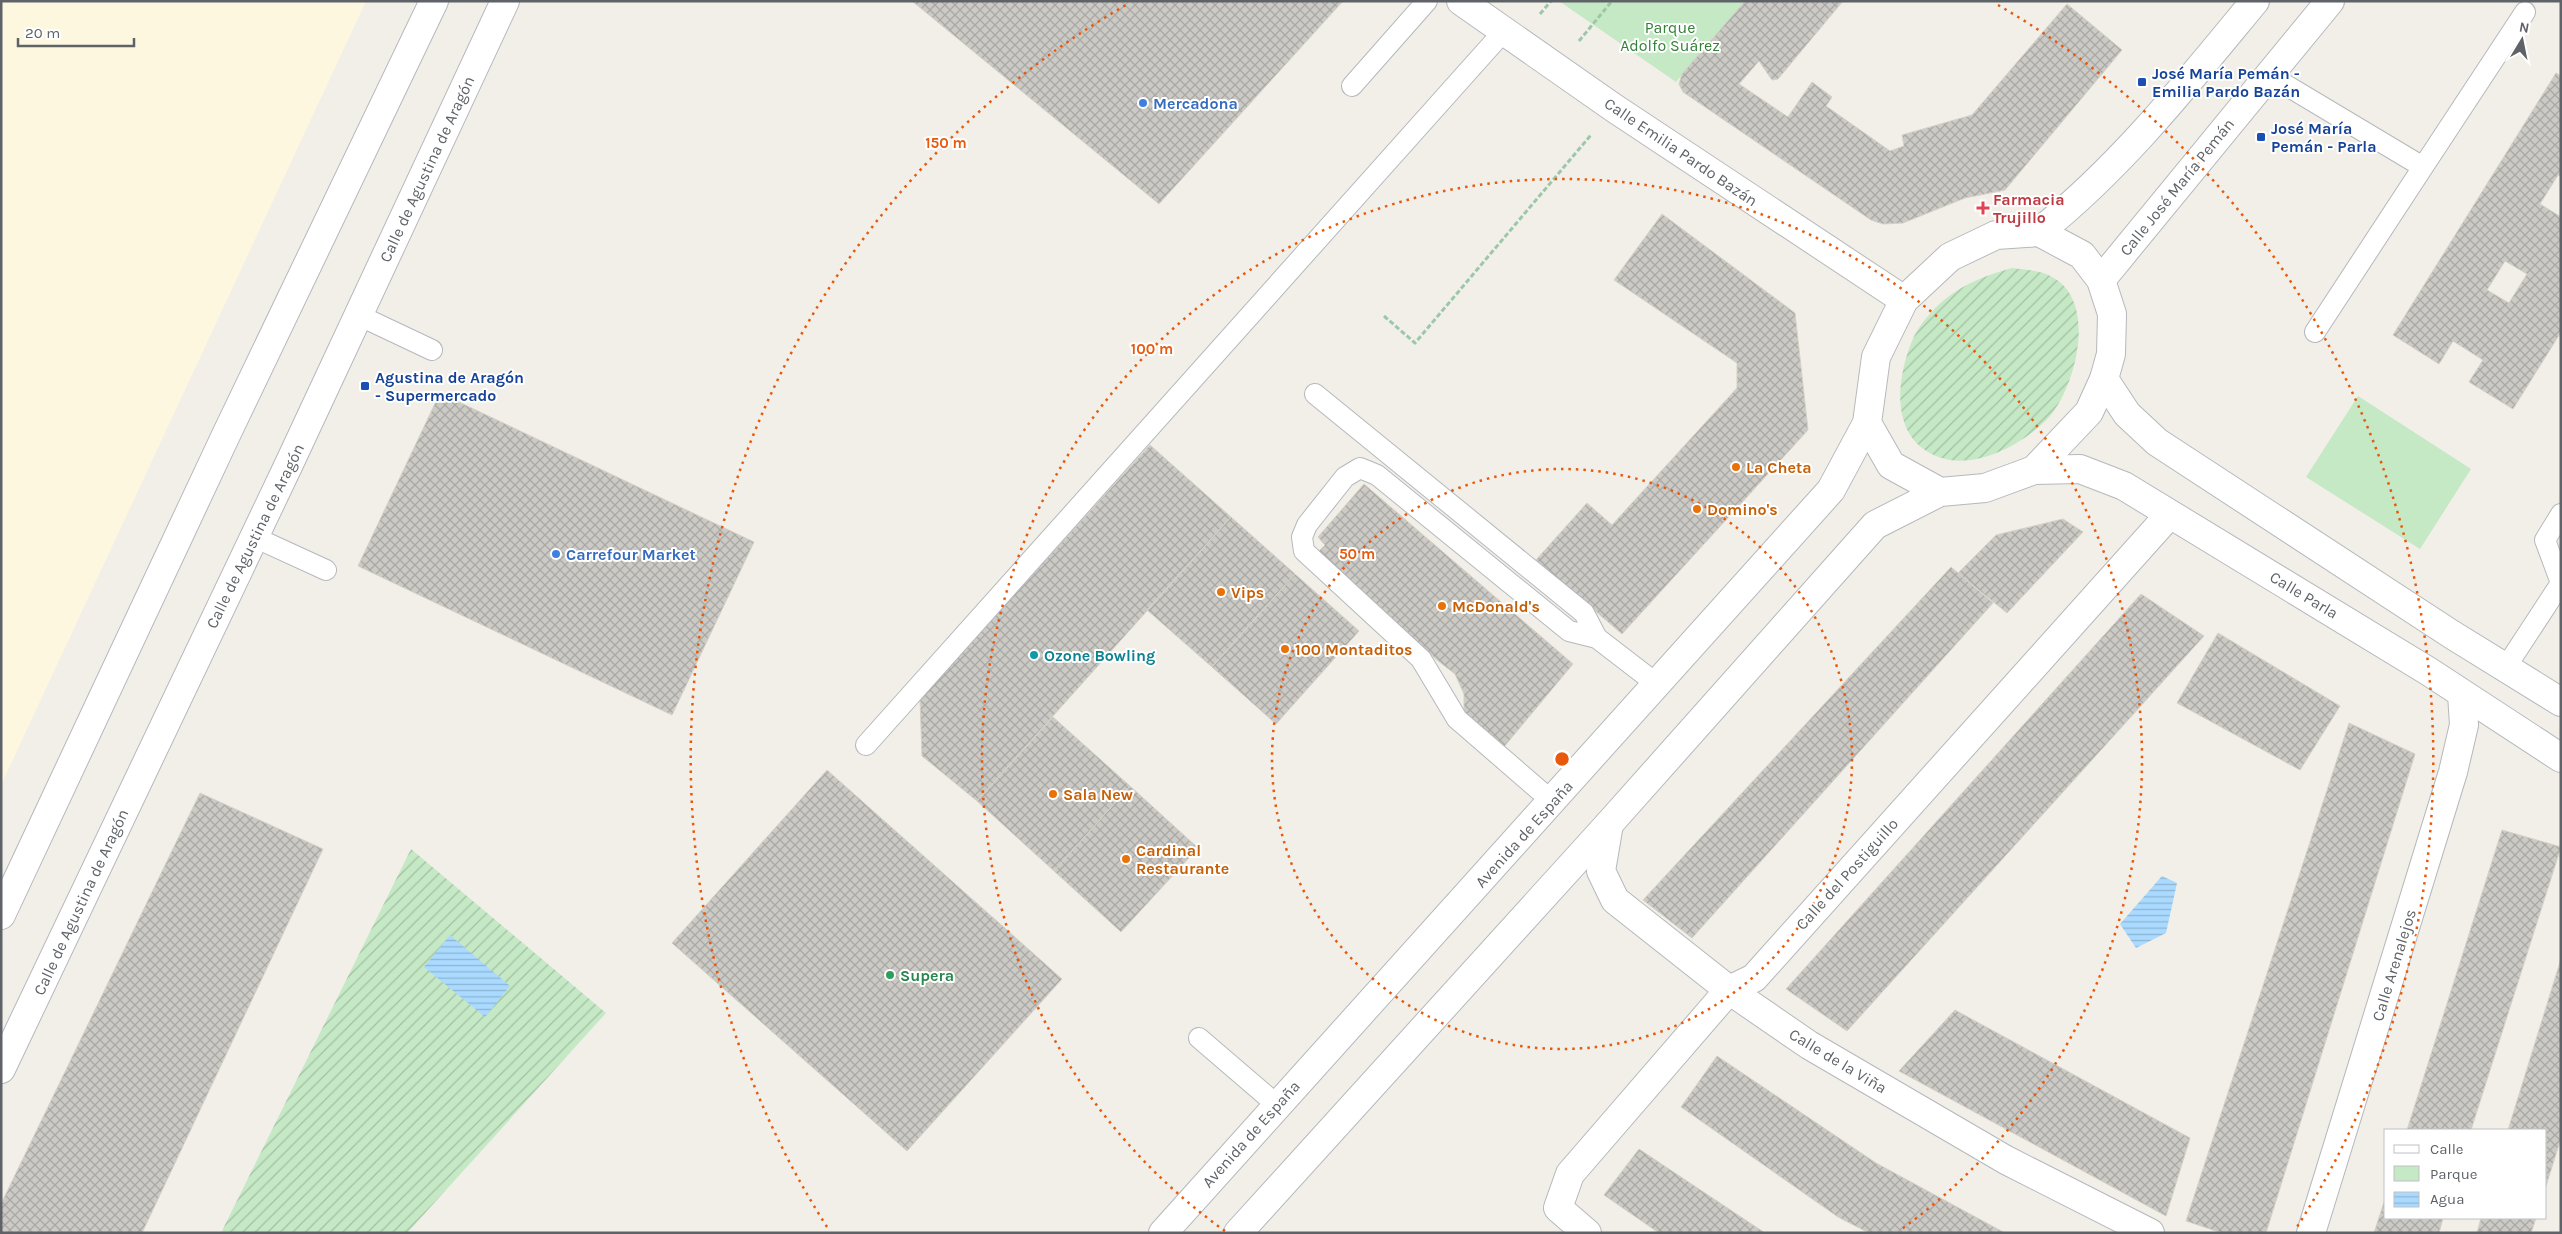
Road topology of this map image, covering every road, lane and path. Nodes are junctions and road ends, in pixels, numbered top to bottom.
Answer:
1 (434, 1) edge
2 (505, 1) edge
3 (1427, 1) edge
4 (1461, 1) edge
5 (1612, 1) edge
6 (2255, 1) edge
7 (2330, 1) edge
8 (2526, 12) dead end
9 (1504, 31) junction
10 (1557, 68) junction
11 (2269, 75) junction
12 (1352, 86) dead end
13 (1614, 108) junction
14 (2423, 167) junction
15 (2039, 232) junction
16 (2101, 280) junction
17 (1904, 300) junction
18 (358, 315) junction
19 (1384, 316) dead end
20 (2315, 332) dead end
21 (432, 350) dead end
22 (2104, 379) junction
23 (1316, 394) dead end
24 (1867, 423) junction
25 (2034, 470) junction
26 (1940, 492) junction
27 (2170, 514) junction
28 (2561, 514) edge
29 (254, 536) junction
30 (326, 570) dead end
31 (2561, 583) edge
32 (1596, 638) junction
33 (2506, 667) junction
34 (1658, 685) junction
35 (2462, 694) junction
36 (2561, 702) edge
37 (866, 745) dead end
38 (2561, 758) edge
39 (1553, 802) junction
40 (1609, 824) junction
41 (1, 915) edge
42 (1729, 990) junction
43 (1199, 1038) dead end
44 (1, 1069) edge
45 (1277, 1105) junction
46 (1163, 1233) edge
47 (1238, 1233) edge
48 (1587, 1233) edge
49 (2150, 1233) edge
50 (2311, 1233) edge

1 - 41 street
2 - 18 street, Calle de Agustina de Aragón
3 - 12 lane
4 - 9 street, Calle Emilia Pardo Bazán
5 - 10 path
6 - 15 street
7 - 11 street, Calle José María Pemán
8 - 14 lane
9 - 10 street, Calle Emilia Pardo Bazán
9 - 37 lane
10 - 13 street, Calle Emilia Pardo Bazán
11 - 14 lane
11 - 16 street, Calle José María Pemán
13 - 17 street, Calle Emilia Pardo Bazán
13 - 19 path
14 - 20 lane
15 - 16 street
15 - 17 street
16 - 22 street
17 - 24 street
18 - 21 lane
18 - 29 street, Calle de Agustina de Aragón
22 - 25 street
22 - 33 street
23 - 32 lane
24 - 26 street
24 - 34 street, Avenida de España
25 - 26 street
25 - 27 street, Calle Parla
26 - 40 street
27 - 35 street, Calle Parla
27 - 42 street, Calle del Postiguillo
28 - 31 lane
29 - 30 lane
29 - 44 street, Calle de Agustina de Aragón
31 - 33 lane
32 - 34 lane
32 - 39 lane
33 - 36 street
34 - 39 street, Avenida de España
35 - 38 street, Calle Parla
35 - 50 street, Calle Arenalejos
39 - 45 street, Avenida de España
40 - 42 street, Calle de la Viña
40 - 47 street
42 - 48 street, Calle del Postiguillo
42 - 49 street, Calle de la Viña
43 - 45 lane
45 - 46 street, Avenida de España

